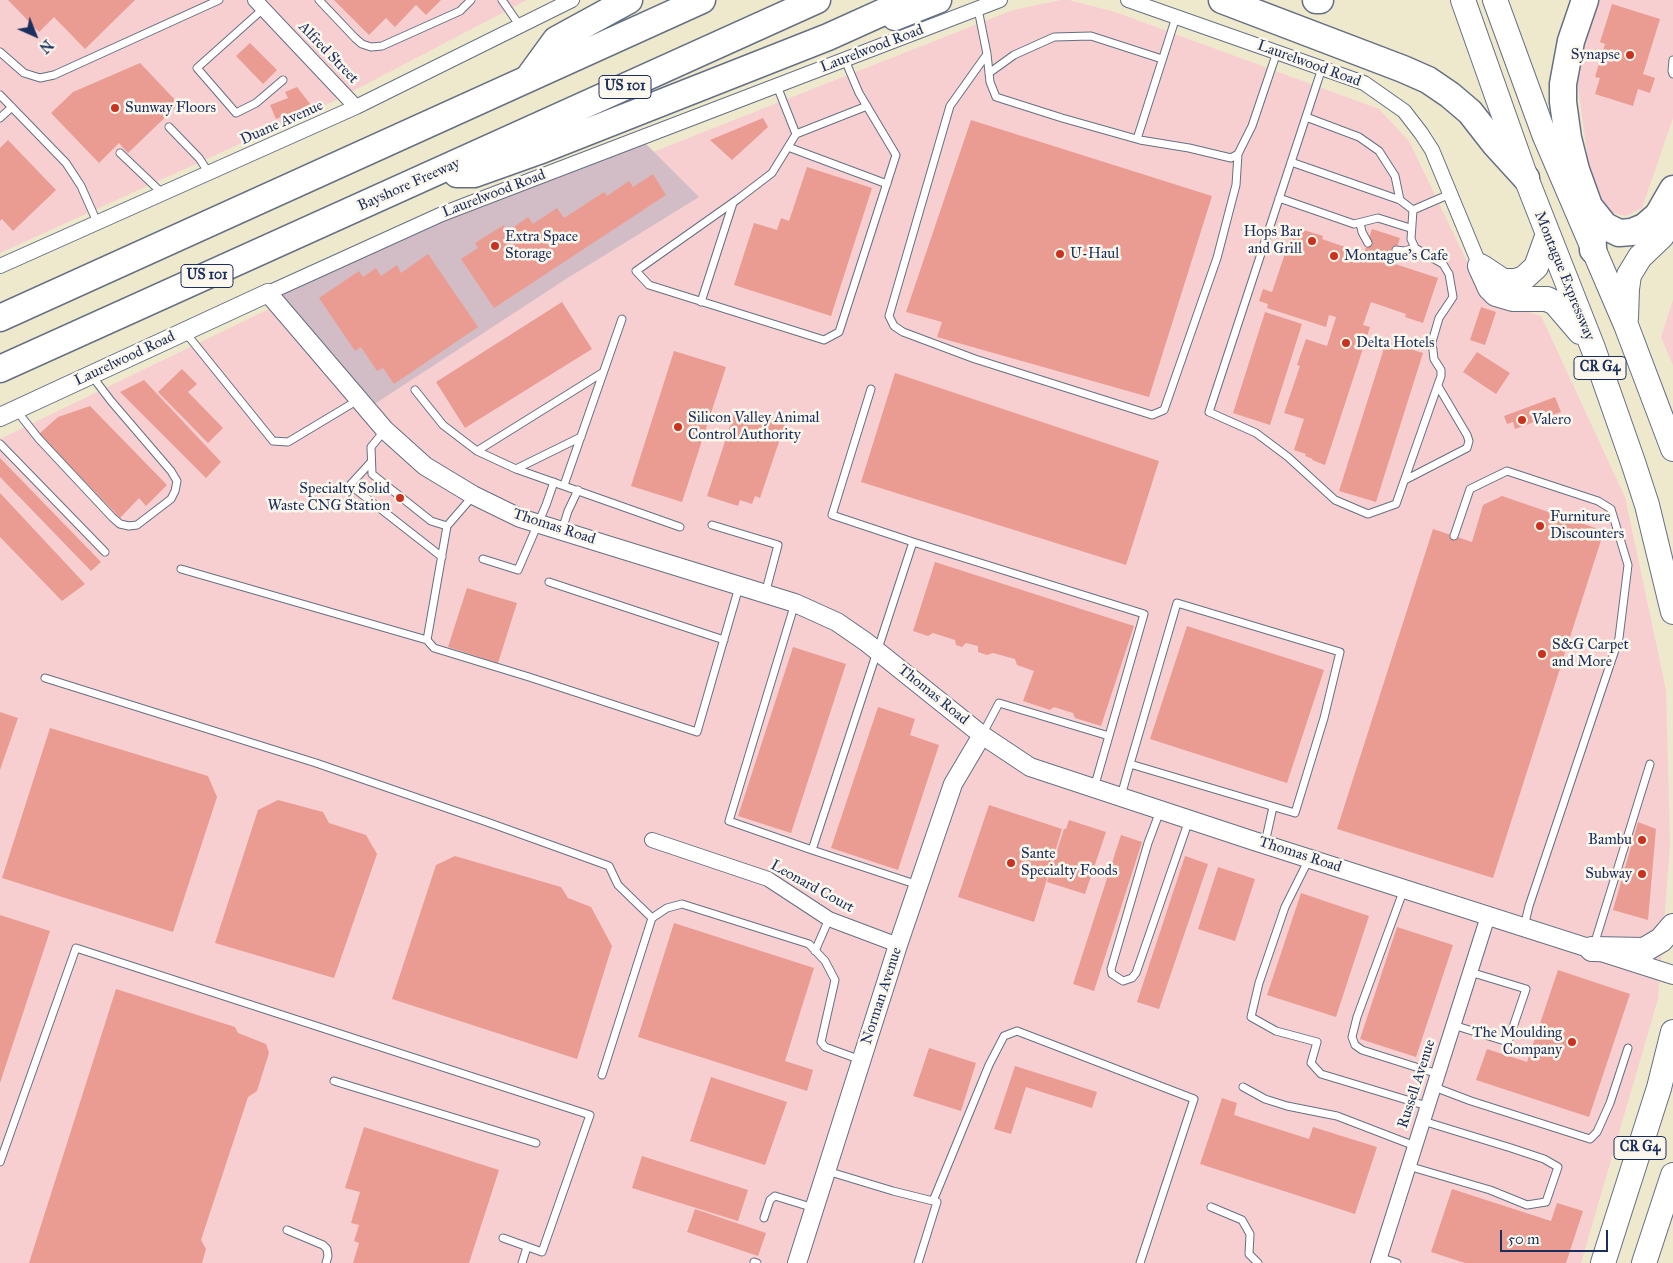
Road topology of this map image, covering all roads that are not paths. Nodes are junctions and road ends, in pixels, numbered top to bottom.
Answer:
1 (219, 0) edge
2 (319, 0) edge
3 (472, 0) edge
4 (502, 0) edge
5 (572, 0) edge
6 (629, 0) edge
7 (702, 0) edge
8 (817, 0) edge
9 (910, 0) edge
10 (938, 0) edge
11 (1000, 0) edge
12 (1128, 0) edge
13 (1222, 0) edge
14 (1316, 0) edge
15 (1320, 0) edge
16 (1463, 0) edge
17 (1496, 0) edge
18 (1585, 0) edge
19 (259, 4) edge
20 (978, 9) junction
21 (1176, 17) junction
22 (520, 26) junction
23 (828, 37) junction
24 (0, 52) edge
25 (1277, 52) junction
26 (987, 54) junction
27 (1162, 59) junction
28 (845, 60) junction
29 (1673, 60) edge
30 (1322, 68) junction
31 (989, 73) junction
32 (1673, 74) edge
33 (529, 77) junction
34 (283, 80) dead end
35 (777, 86) junction
36 (0, 95) edge
37 (867, 106) junction
38 (12, 107) junction
39 (356, 107) junction
40 (1306, 117) junction
41 (0, 118) edge
42 (169, 127) dead end
43 (796, 134) junction
44 (1137, 139) junction
45 (788, 147) junction
46 (120, 153) dead end
47 (1238, 154) junction
48 (1291, 162) junction
49 (209, 173) junction
50 (434, 174) junction
51 (1526, 178) junction
52 (887, 184) junction
53 (1673, 188) edge
54 (162, 194) junction
55 (1450, 194) junction
56 (1279, 198) junction
57 (1400, 200) junction
58 (733, 203) junction
59 (1413, 210) junction
60 (1592, 211) junction
61 (1673, 215) edge
62 (97, 222) junction
63 (1360, 223) junction
64 (1410, 228) junction
65 (1548, 234) junction
66 (1368, 243) dead end
67 (1415, 248) junction
68 (1396, 250) dead end
69 (1594, 250) junction
70 (0, 266) edge
71 (1480, 266) junction
72 (268, 294) junction
73 (700, 302) junction
74 (0, 318) edge
75 (622, 319) dead end
76 (1626, 325) junction
77 (185, 332) junction
78 (1593, 348) junction
79 (0, 369) edge
80 (603, 373) junction
81 (92, 375) junction
82 (1438, 386) junction
83 (415, 390) dead end
84 (871, 390) dead end
85 (359, 400) junction
86 (8, 413) edge
87 (385, 430) junction
88 (580, 438) junction
89 (0, 444) edge
90 (1673, 449) edge
91 (477, 451) junction
92 (371, 462) junction
93 (516, 469) junction
94 (1405, 480) junction
95 (554, 482) junction
96 (564, 485) junction
97 (578, 490) junction
98 (473, 496) junction
99 (538, 524) junction
100 (712, 525) dead end
101 (447, 526) junction
102 (680, 527) dead end
103 (562, 531) junction
104 (1454, 536) dead end
105 (913, 542) junction
106 (105, 552) dead end
107 (442, 557) junction
108 (483, 559) dead end
109 (181, 569) dead end
110 (549, 582) dead end
111 (740, 586) junction
112 (765, 594) junction
113 (795, 603) junction
114 (1673, 612) edge
115 (427, 640) junction
116 (724, 640) junction
117 (877, 650) junction
118 (45, 678) dead end
119 (982, 735) junction
120 (1109, 736) junction
121 (1130, 764) junction
122 (1650, 764) dead end
123 (1094, 788) junction
124 (1121, 797) junction
125 (1273, 807) junction
126 (1161, 810) junction
127 (1189, 819) junction
128 (652, 840) dead end
129 (1265, 844) junction
130 (812, 850) junction
131 (1309, 858) junction
132 (918, 886) junction
133 (1404, 889) junction
134 (1488, 916) junction
135 (652, 918) junction
136 (829, 919) junction
137 (1673, 926) edge
138 (1524, 928) junction
139 (898, 946) junction
140 (1592, 949) junction
141 (815, 951) junction
142 (1470, 972) junction
143 (1673, 975) edge
144 (1453, 1025) junction
145 (1673, 1032) edge
146 (1628, 1048) dead end
147 (861, 1060) junction
148 (1438, 1074) junction
149 (602, 1075) dead end
150 (334, 1081) dead end
151 (1243, 1087) dead end
152 (1434, 1087) junction
153 (1427, 1106) junction
154 (1423, 1121) junction
155 (536, 1143) dead end
156 (1415, 1146) junction
157 (0, 1162) edge
158 (1408, 1166) junction
159 (827, 1171) junction
160 (1673, 1175) edge
161 (933, 1201) junction
162 (1211, 1206) dead end
163 (815, 1208) junction
164 (764, 1218) dead end
165 (287, 1230) dead end
166 (503, 1238) dead end
167 (527, 1247) junction
168 (1378, 1260) edge
169 (326, 1263) edge
170 (522, 1263) edge
171 (797, 1263) edge
172 (918, 1263) edge
173 (1140, 1263) edge
174 (1258, 1263) edge
175 (1397, 1263) edge
176 (1603, 1263) edge
177 (1644, 1263) edge

1 - 24 lane
2 - 3 lane
4 - 22 lane
5 - 22 street, Duane Avenue
6 - 33 highway
7 - 33 highway
8 - 50 highway, Bayshore Freeway / US 101
9 - 23 highway
10 - 23 highway
11 - 20 street, Laurelwood Road
12 - 21 street, Laurelwood Road
13 - 51 highway
14 - 15 highway
16 - 51 highway, Montague Expressway / CR G4
17 - 69 highway, CR G4
18 - 60 highway
19 - 34 lane
19 - 39 street, Alfred Street
20 - 26 lane
20 - 28 street, Laurelwood Road
21 - 25 street, Laurelwood Road
21 - 27 lane
22 - 39 street, Duane Avenue
23 - 50 highway
25 - 30 street, Laurelwood Road
25 - 47 lane
26 - 31 lane
26 - 47 lane
27 - 31 lane
27 - 44 lane
28 - 35 street, Laurelwood Road
28 - 37 lane
29 - 32 lane
30 - 40 lane
30 - 55 street, Laurelwood Road
31 - 44 lane
33 - 74 highway
35 - 43 lane
35 - 72 street, Laurelwood Road
36 - 38 lane
37 - 43 lane
37 - 52 lane
38 - 41 lane
38 - 62 lane
39 - 49 street, Duane Avenue
40 - 48 lane
40 - 57 lane
42 - 49 lane
43 - 45 lane
44 - 47 lane
45 - 52 lane
45 - 58 lane
46 - 54 lane
48 - 56 lane
48 - 57 lane
49 - 54 street, Duane Avenue
50 - 79 highway, Bayshore Freeway / US 101
51 - 65 highway, Montague Expressway / CR G4
52 - 73 lane
53 - 60 highway
54 - 62 street, Duane Avenue
55 - 59 lane
55 - 71 street, Laurelwood Road
56 - 63 lane
56 - 94 lane
57 - 59 lane
58 - 73 lane
58 - 73 lane
59 - 64 lane
60 - 69 highway
61 - 76 highway
62 - 70 street, Duane Avenue
63 - 64 lane
63 - 66 lane
64 - 67 lane
65 - 71 highway
65 - 78 highway, Montague Expressway / CR G4
67 - 68 lane
67 - 82 lane
69 - 76 highway, CR G4
71 - 78 highway
72 - 77 street, Laurelwood Road
72 - 85 street, Thomas Road
75 - 80 lane
76 - 90 highway, CR G4
77 - 81 street, Laurelwood Road
77 - 85 lane
78 - 114 highway, Montague Expressway / CR G4
80 - 88 lane
80 - 91 lane
81 - 86 street, Laurelwood Road
81 - 86 lane
82 - 94 lane
82 - 94 lane
83 - 91 lane
84 - 105 lane
85 - 87 street, Thomas Road
87 - 92 lane
87 - 98 street, Thomas Road
88 - 93 lane
88 - 96 lane
89 - 106 lane
91 - 93 lane
92 - 101 lane
92 - 107 lane
93 - 95 lane
95 - 96 lane
95 - 99 lane
96 - 97 lane
97 - 102 lane
97 - 103 lane
98 - 99 street, Thomas Road
98 - 101 lane
99 - 103 street, Thomas Road
99 - 108 lane
100 - 112 lane
101 - 107 lane
103 - 111 street, Thomas Road
104 - 138 lane
105 - 117 lane
105 - 120 lane
107 - 115 lane
109 - 115 lane
110 - 116 lane
111 - 112 street, Thomas Road
111 - 116 lane
112 - 113 street, Thomas Road
113 - 117 street, Thomas Road
113 - 130 lane
115 - 116 lane
117 - 119 street, Thomas Road
117 - 130 lane
118 - 135 lane
119 - 120 lane
119 - 123 street, Thomas Road
119 - 132 street, Norman Avenue
120 - 123 lane
121 - 124 lane
121 - 125 lane
121 - 125 lane
122 - 140 lane
123 - 124 street, Thomas Road
124 - 126 street, Thomas Road
125 - 129 lane
126 - 127 street, Thomas Road
126 - 127 lane
127 - 129 street, Thomas Road
128 - 136 street, Leonard Court
129 - 131 street, Thomas Road
130 - 132 lane
131 - 133 street, Thomas Road
131 - 153 lane
132 - 139 street, Norman Avenue
133 - 134 street, Thomas Road
133 - 148 lane
134 - 138 street, Thomas Road
134 - 142 street, Russell Avenue
135 - 141 lane
135 - 149 lane
136 - 139 street, Leonard Court
136 - 141 lane
137 - 140 highway
138 - 140 street, Thomas Road
139 - 147 street, Norman Avenue
140 - 143 street, Thomas Road
141 - 147 lane
142 - 144 street, Russell Avenue
142 - 144 lane
144 - 148 street, Russell Avenue
145 - 176 highway, CR G4
146 - 152 lane
147 - 159 street, Norman Avenue
148 - 152 street, Russell Avenue
150 - 155 lane
151 - 156 lane
152 - 153 street, Russell Avenue
153 - 154 street, Russell Avenue
154 - 156 street, Russell Avenue
154 - 158 lane
156 - 158 street, Russell Avenue
157 - 167 lane
158 - 168 street, Russell Avenue
159 - 161 lane
159 - 163 street, Norman Avenue
160 - 177 highway, CR G4
161 - 172 lane
161 - 173 lane
162 - 174 lane
163 - 164 lane
163 - 171 street, Norman Avenue
165 - 169 lane
166 - 167 lane
167 - 170 lane
168 - 175 lane

